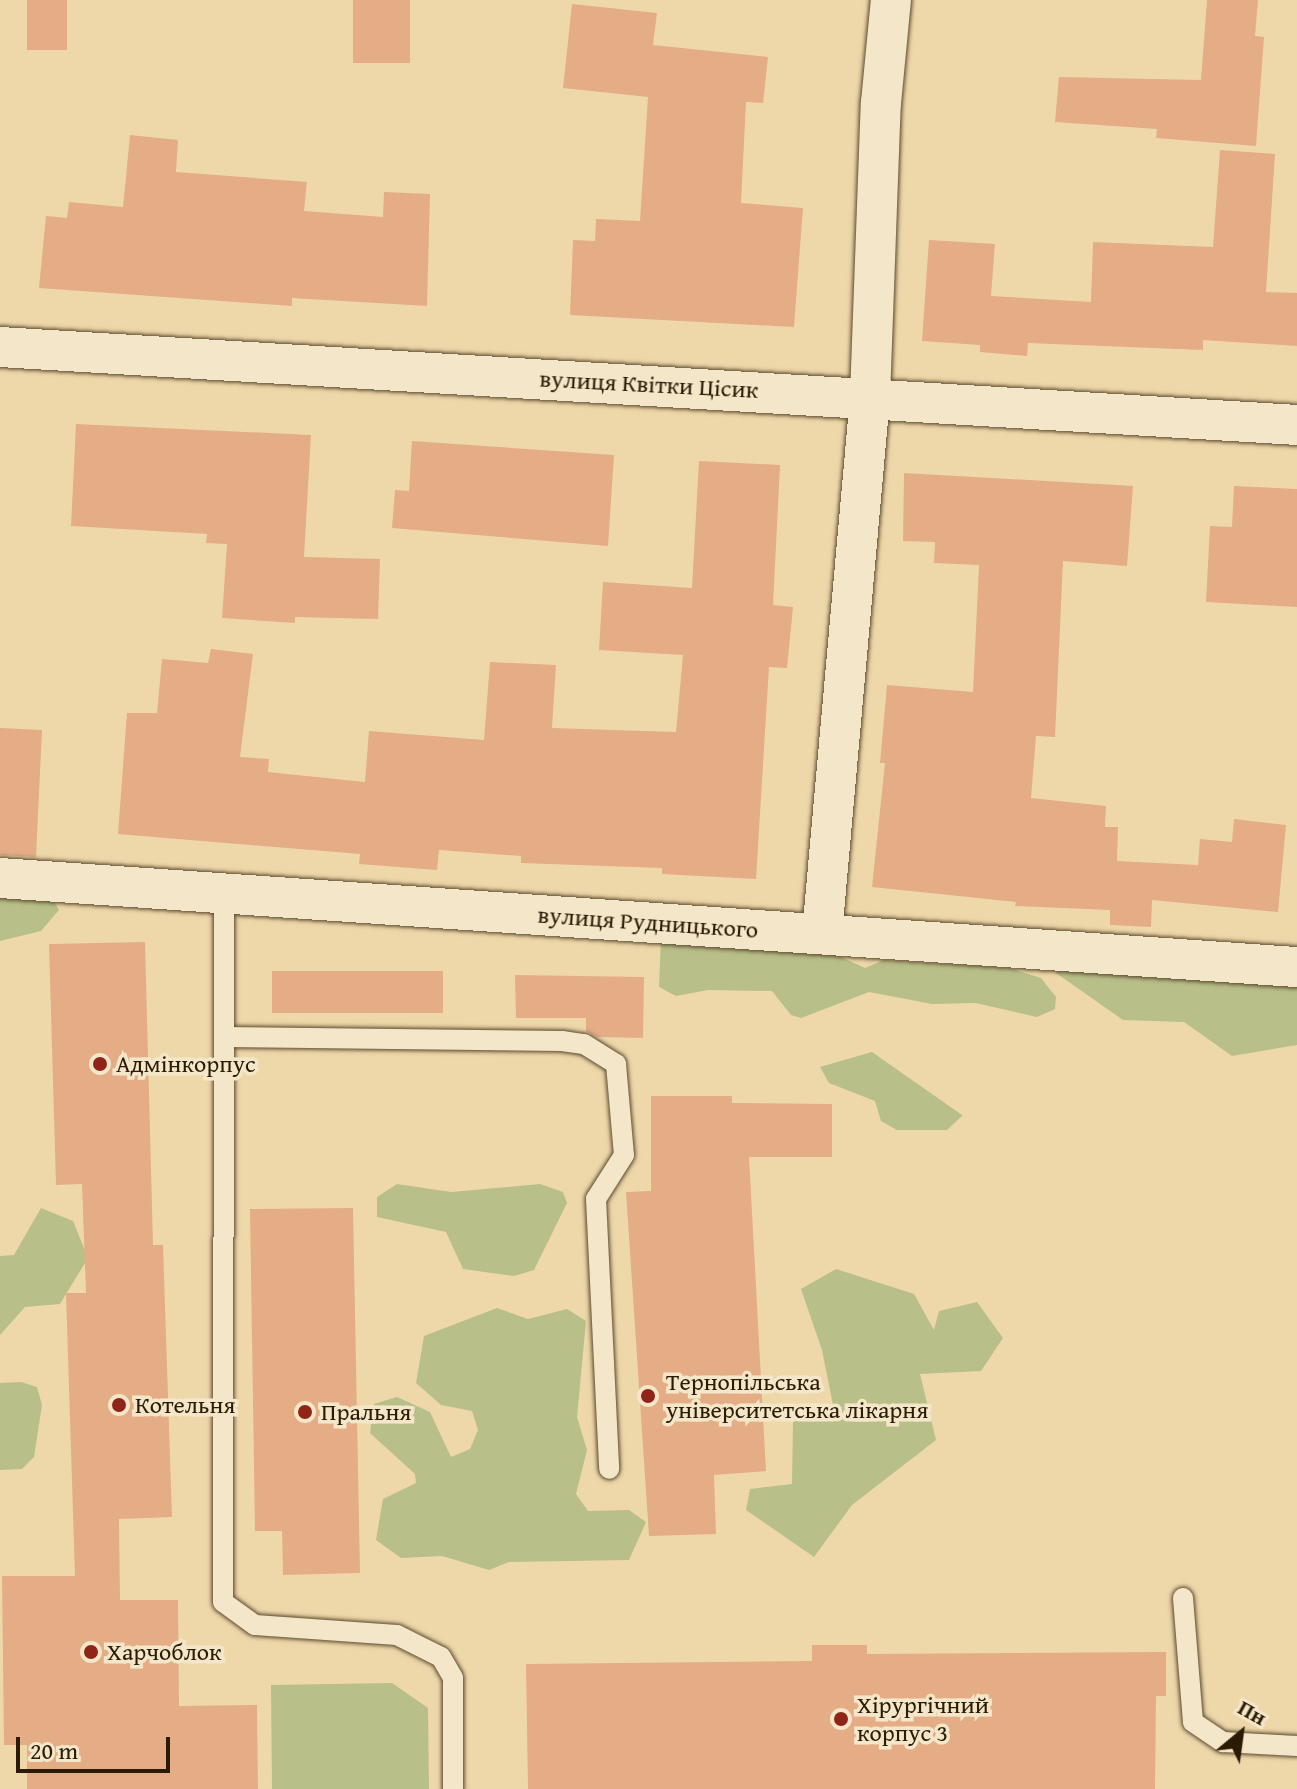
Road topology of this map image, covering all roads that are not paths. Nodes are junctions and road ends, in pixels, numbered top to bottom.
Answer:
1 (891, 0) edge
2 (0, 347) edge
3 (870, 397) junction
4 (1297, 425) edge
5 (0, 878) edge
6 (224, 894) junction
7 (822, 934) junction
8 (1297, 967) edge
9 (225, 1037) junction
10 (609, 1469) dead end
11 (1183, 1598) dead end
12 (1297, 1746) edge
13 (453, 1789) edge

1 - 3 street
2 - 3 street, вулиця Квітки Цісик
3 - 4 street, вулиця Квітки Цісик
3 - 7 street
5 - 6 street, вулиця Рудницького
6 - 7 street, вулиця Рудницького
6 - 9 lane
7 - 8 street, вулиця Рудницького
9 - 10 lane
9 - 13 lane
11 - 12 lane

